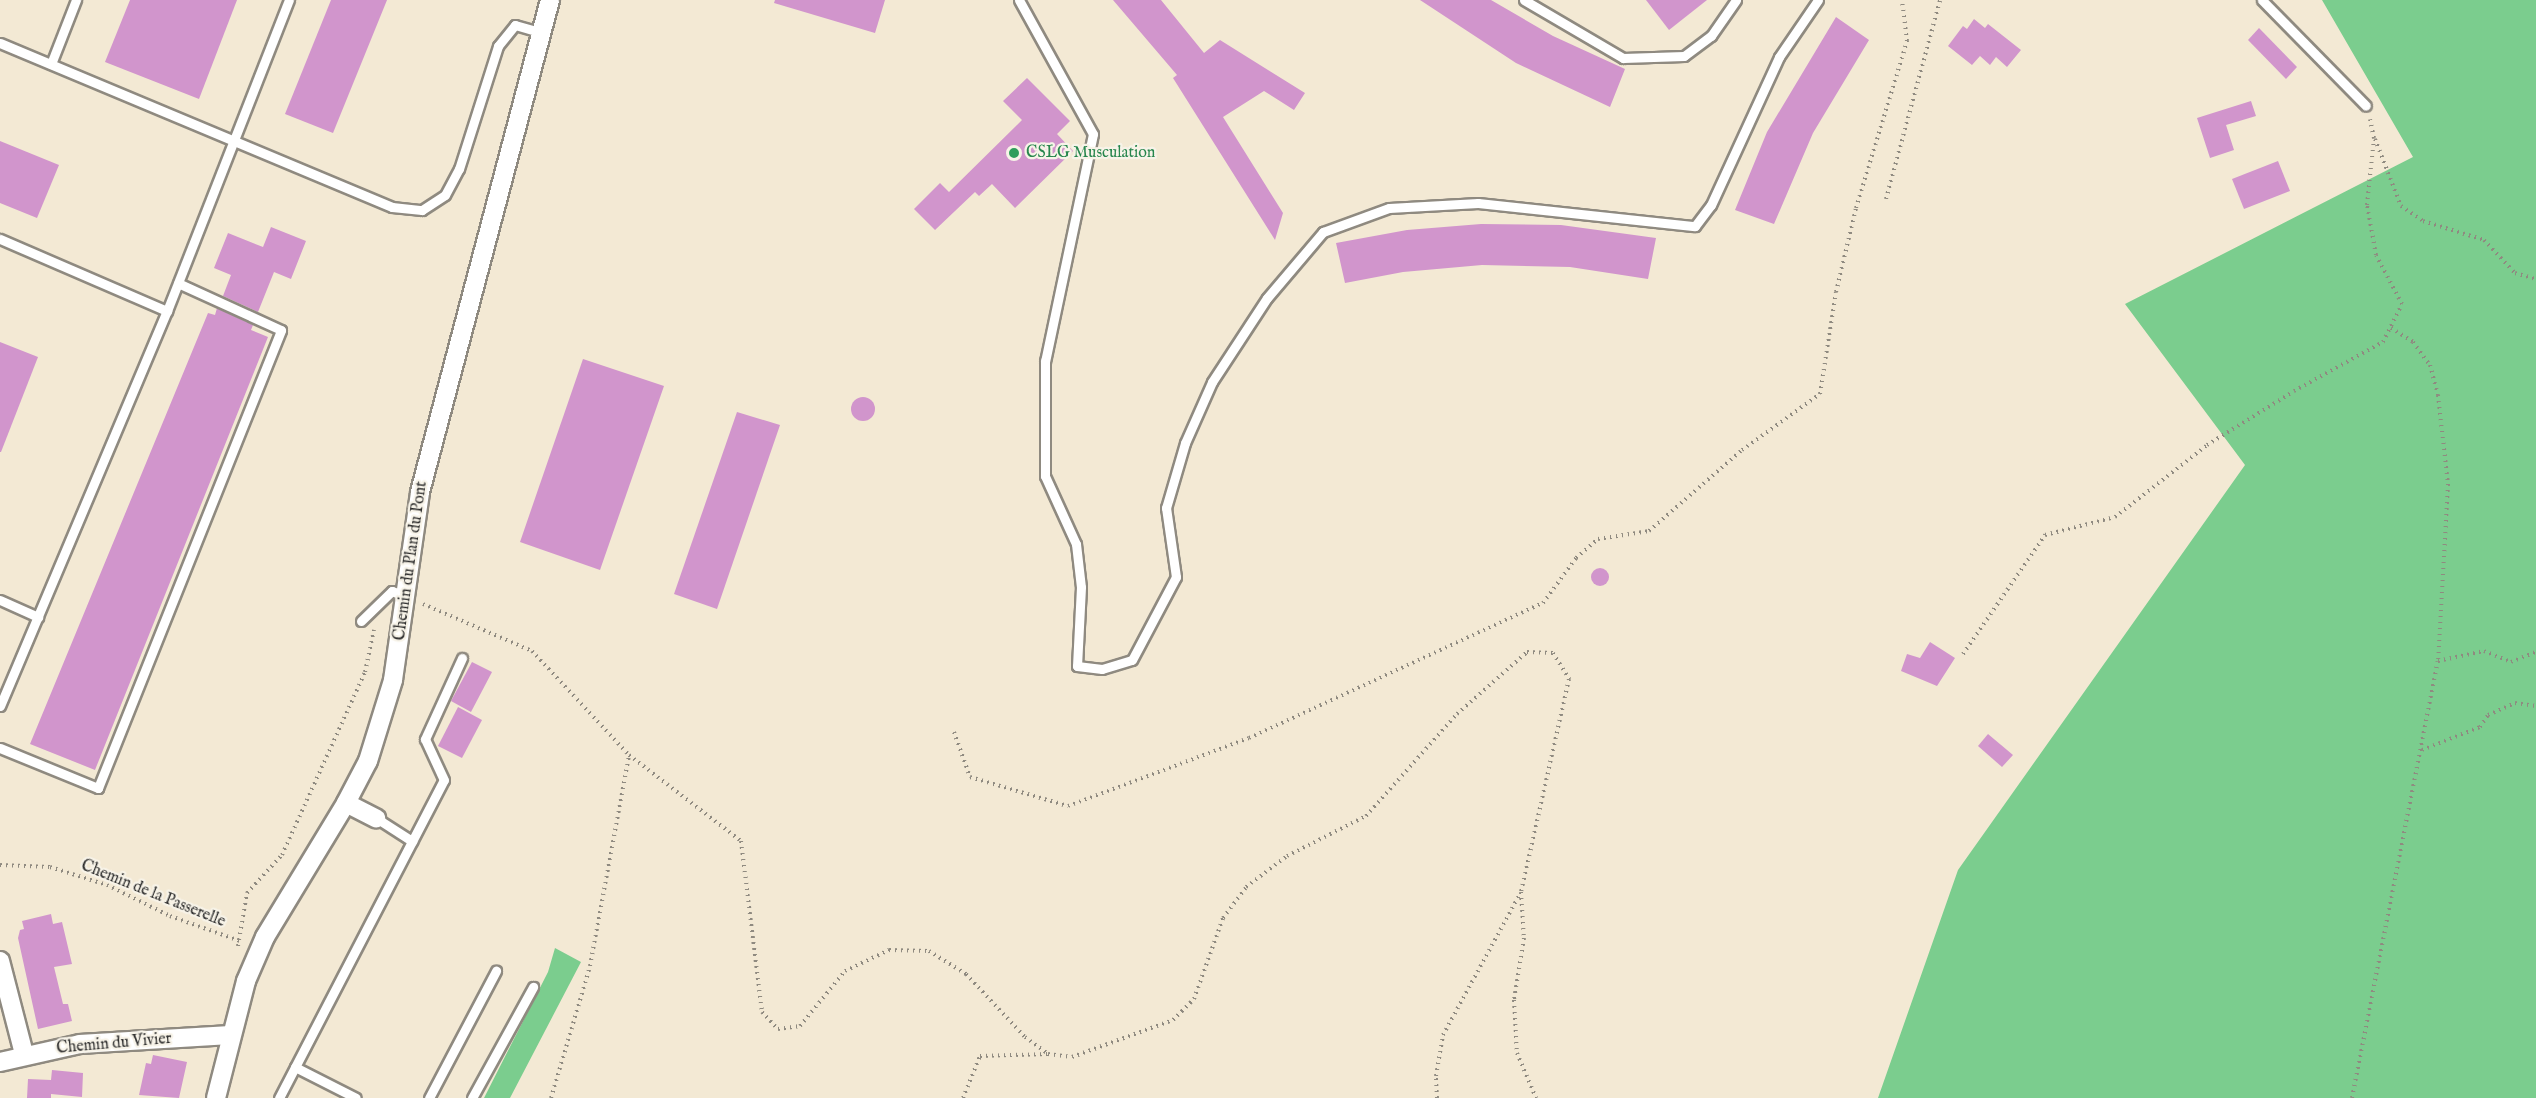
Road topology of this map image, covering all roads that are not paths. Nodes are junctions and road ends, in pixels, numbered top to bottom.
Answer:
1 (76, 0) edge
2 (289, 0) edge
3 (550, 0) edge
4 (1019, 0) edge
5 (1524, 0) edge
6 (1736, 0) edge
7 (1818, 0) edge
8 (2262, 0) edge
9 (539, 32) junction
10 (0, 43) edge
11 (51, 64) junction
12 (2366, 106) road end
13 (231, 140) junction
14 (0, 239) edge
15 (177, 283) junction
16 (167, 311) junction
17 (399, 594) junction
18 (0, 600) edge
19 (38, 617) junction
20 (361, 621) dead end
21 (462, 658) dead end
22 (0, 705) edge
23 (0, 748) edge
24 (346, 804) junction
25 (376, 818) joint
26 (412, 841) junction
27 (0, 961) edge
28 (496, 970) dead end
29 (533, 987) dead end
30 (230, 1035) junction
31 (24, 1054) junction
32 (0, 1062) edge
33 (295, 1067) junction
34 (217, 1097) edge
35 (279, 1098) edge
36 (356, 1098) edge
37 (429, 1098) edge
38 (472, 1098) edge

1 - 11 lane
2 - 13 lane
3 - 9 street, Chemin du Plan du Pont
4 - 7 lane
5 - 6 lane
8 - 12 lane
9 - 13 lane
9 - 17 street, Chemin du Plan du Pont
10 - 11 lane
11 - 13 lane
13 - 15 lane
14 - 16 lane
15 - 16 lane
15 - 23 lane
16 - 19 lane
17 - 20 lane
17 - 24 street, Chemin du Plan du Pont
18 - 19 lane
19 - 22 lane
21 - 26 lane
24 - 25 street
24 - 30 street, Chemin du Plan du Pont
25 - 26 lane
26 - 33 lane
27 - 31 street
28 - 37 lane
29 - 38 lane
30 - 31 street, Chemin du Vivier
30 - 34 street, Chemin du Plan du Pont
31 - 32 street, Chemin du Vivier
33 - 35 lane
33 - 36 lane

